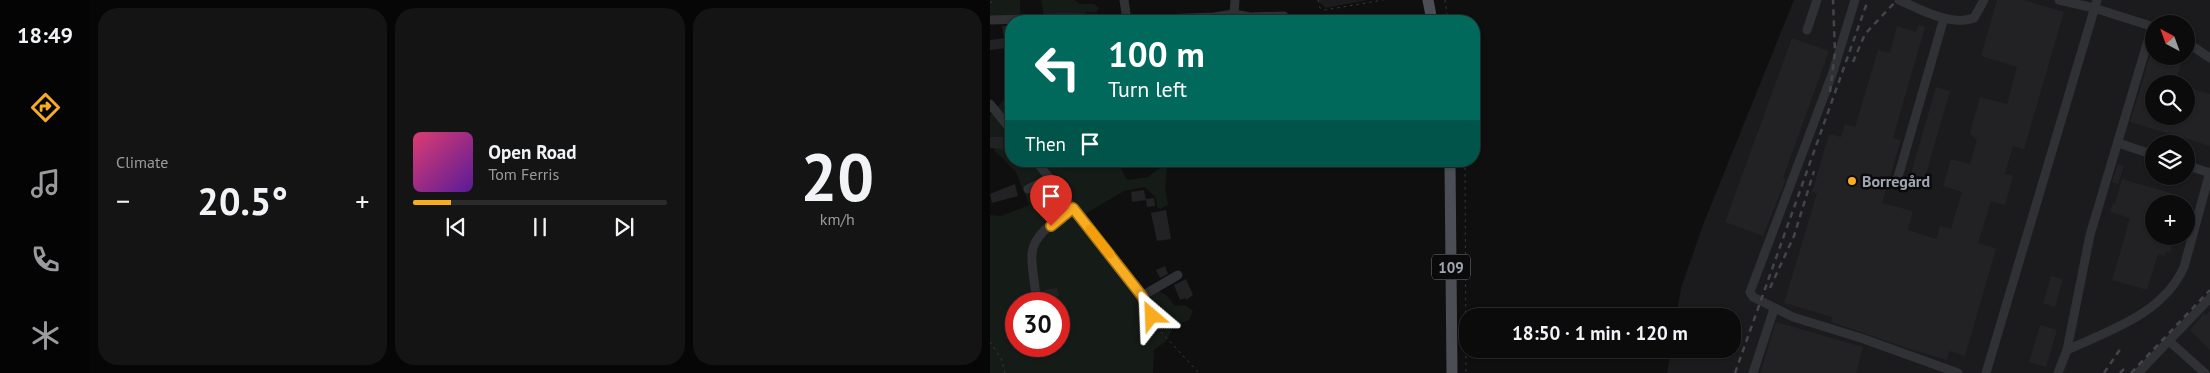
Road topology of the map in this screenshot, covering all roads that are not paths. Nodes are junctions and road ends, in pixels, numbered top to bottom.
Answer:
1 (1124, 0) edge
2 (1235, 0) edge
3 (1428, 0) edge
4 (1817, 0) edge
5 (1855, 0) edge
6 (1899, 0) edge
7 (1984, 0) edge
8 (2059, 0) edge
9 (2095, 4) edge
10 (1234, 14) junction
11 (1126, 15) edge
12 (1227, 15) edge
13 (1239, 15) edge
14 (1431, 15) edge
15 (1944, 18) junction
16 (1005, 19) edge
17 (990, 20) edge
18 (2145, 24) edge
19 (1807, 30) dead end
20 (2195, 48) edge
21 (2145, 54) edge
22 (2210, 58) edge
23 (990, 104) edge
24 (1005, 123) edge
25 (2118, 143) junction
26 (2145, 151) edge
27 (1041, 167) edge
28 (1450, 167) edge
29 (2195, 168) edge
30 (2210, 173) edge
31 (1050, 178) junction
32 (1896, 184) dead end
33 (1028, 189) dead end
34 (1073, 208) junction
35 (1178, 275) dead end
36 (1036, 292) edge
37 (1142, 296) junction
38 (2210, 298) edge
39 (1774, 309) junction
40 (1156, 326) road end
41 (2169, 341) junction
42 (2067, 350) junction
43 (2210, 370) edge
44 (1452, 373) edge
45 (1753, 373) edge
46 (1958, 373) edge
47 (1986, 373) edge
48 (2058, 373) edge
49 (2138, 373) edge
50 (2206, 373) edge

1 - 11 street
2 - 10 street
3 - 14 main road
4 - 19 street
5 - 39 street
6 - 15 street
7 - 15 street
8 - 9 street
9 - 18 street
9 - 47 street
10 - 12 street
10 - 13 street
15 - 32 street
16 - 17 street
20 - 22 street
21 - 25 street
23 - 24 street
25 - 26 street
25 - 42 street
27 - 31 street
28 - 44 main road, 109
29 - 30 street
30 - 42 street
31 - 33 street
31 - 34 street
34 - 36 street
34 - 37 street
35 - 37 street
37 - 40 street
38 - 41 street
39 - 45 street
39 - 46 street
41 - 49 street
41 - 50 street
42 - 48 street
43 - 50 street

